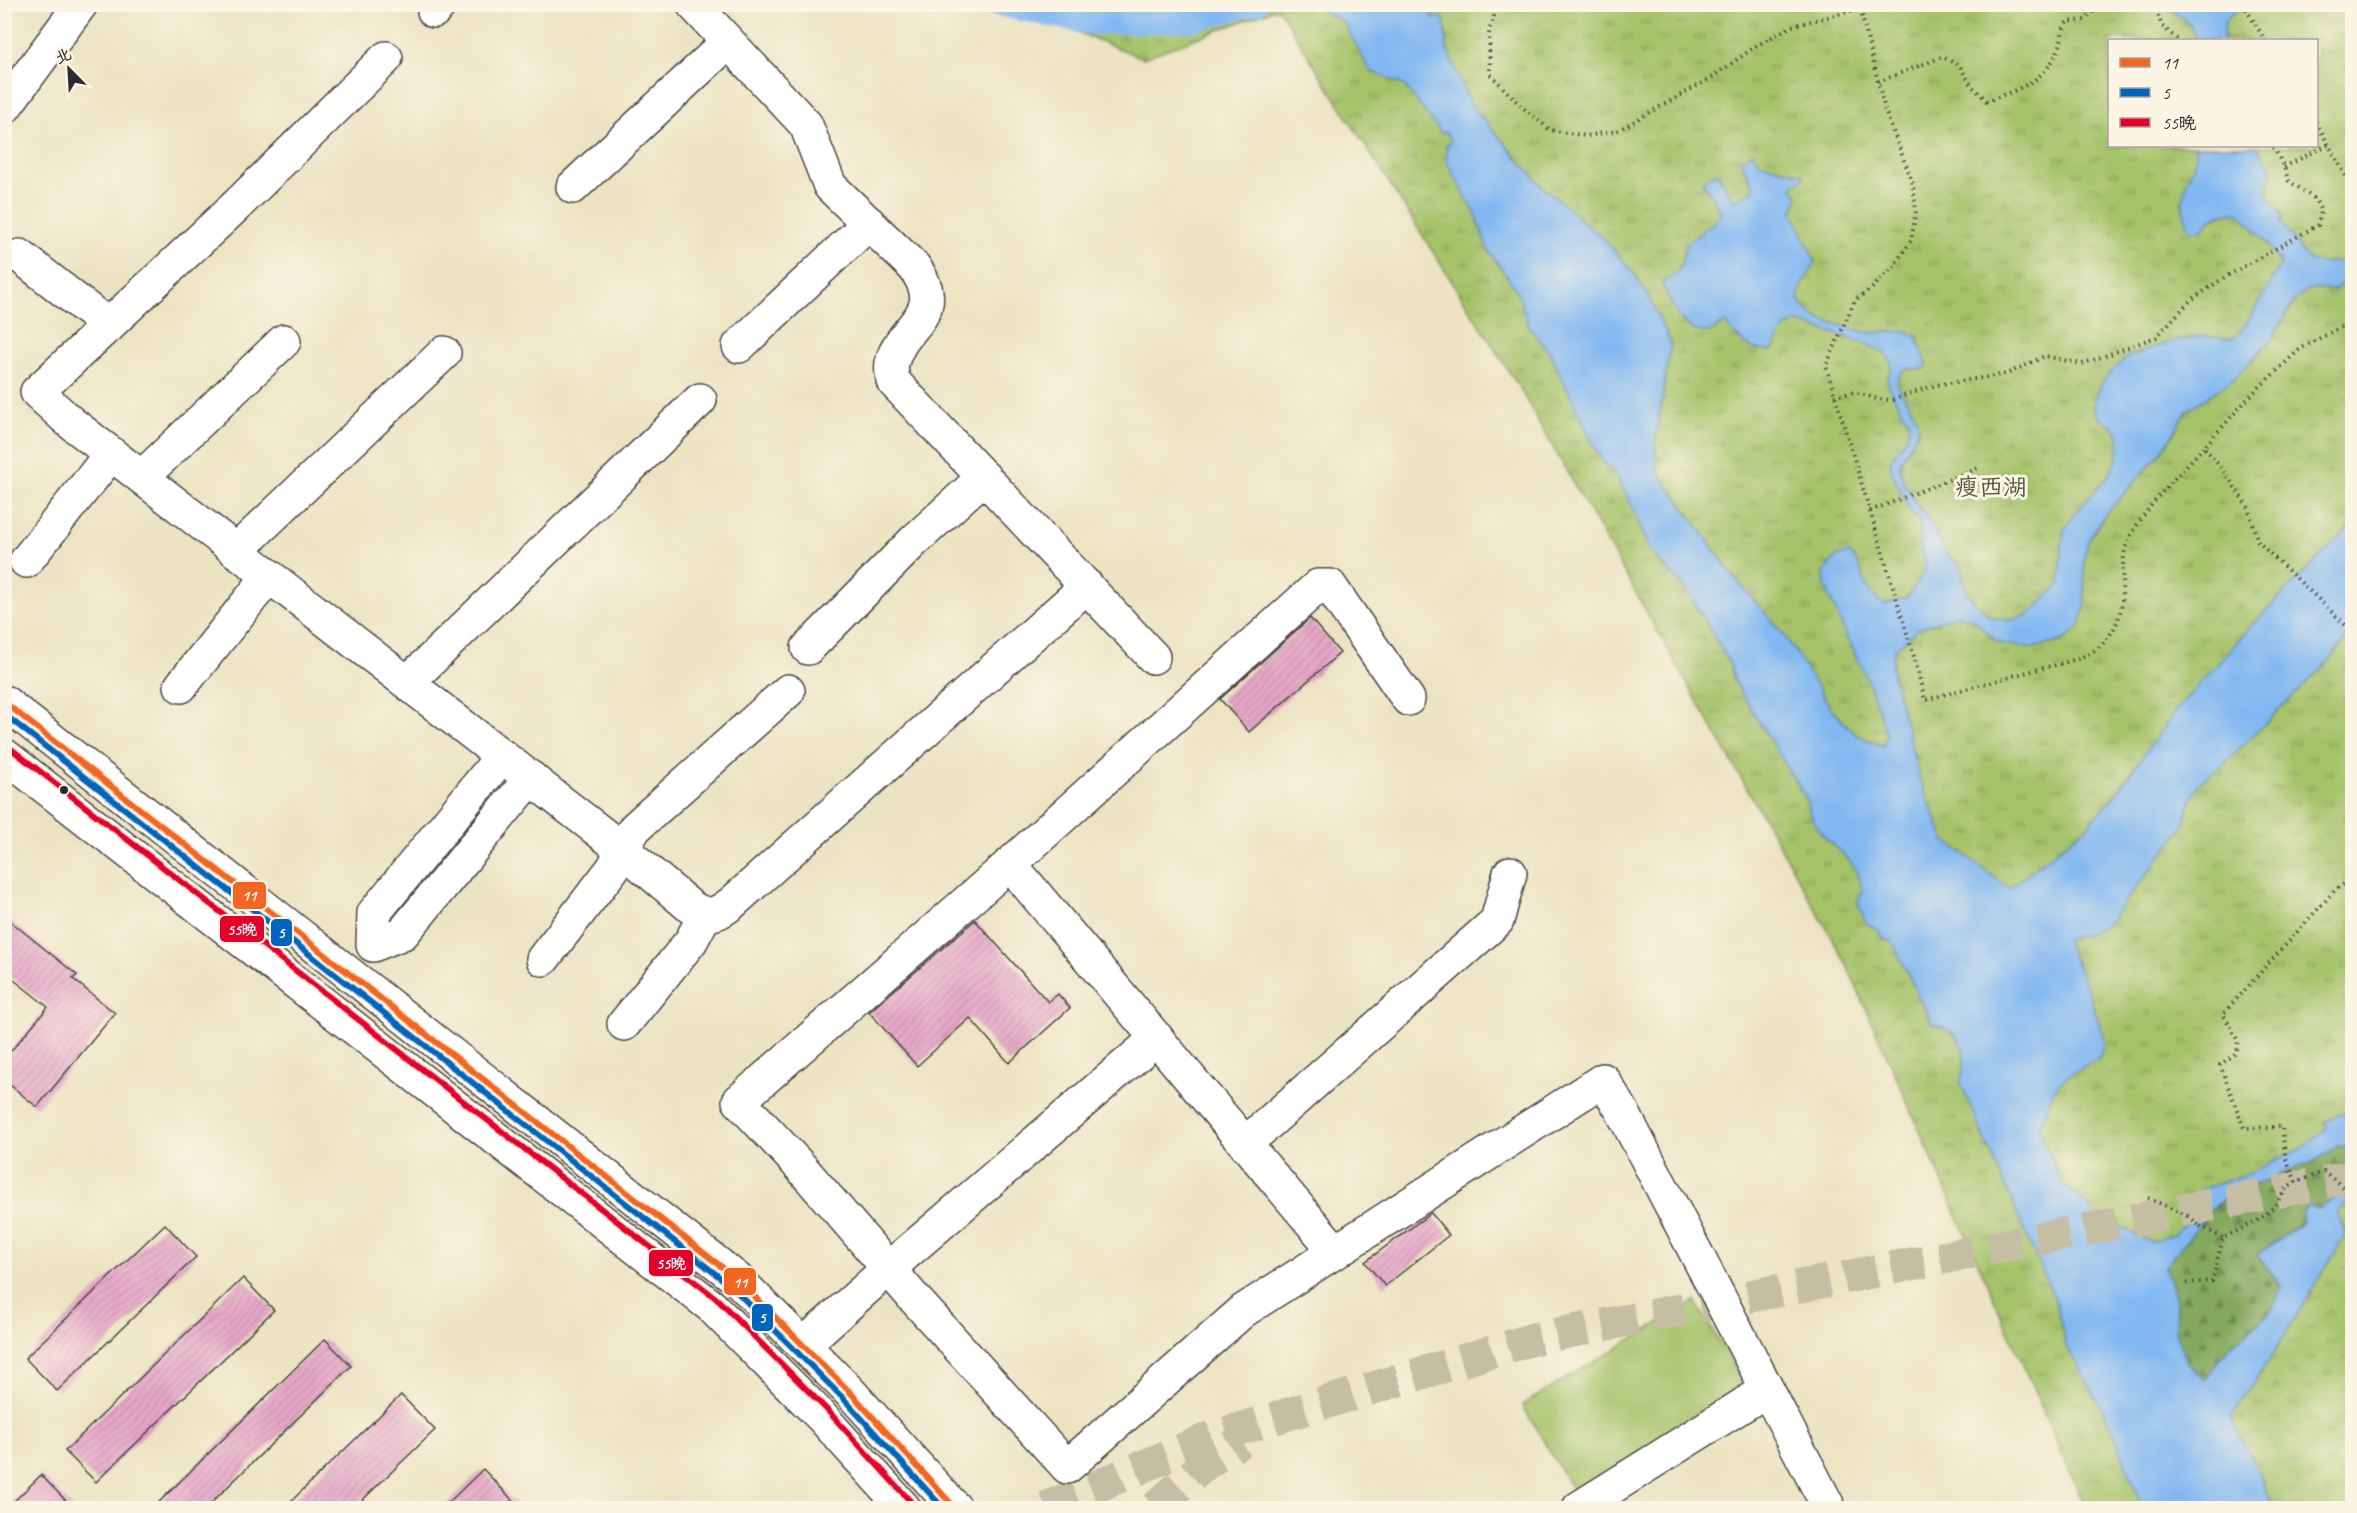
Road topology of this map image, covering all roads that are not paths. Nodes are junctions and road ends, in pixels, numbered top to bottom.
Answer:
1 (81, 4) edge
2 (693, 4) edge
3 (728, 42) junction
4 (386, 58) dead end
5 (4, 108) edge
6 (573, 187) dead end
7 (869, 223) junction
8 (20, 256) dead end
9 (109, 326) junction
10 (284, 341) dead end
11 (738, 346) dead end
12 (444, 353) dead end
13 (700, 400) dead end
14 (111, 454) junction
15 (142, 477) junction
16 (984, 477) junction
17 (236, 551) junction
18 (26, 561) dead end
19 (269, 576) junction
20 (1087, 586) junction
21 (808, 648) dead end
22 (1153, 657) dead end
23 (408, 682) junction
24 (182, 686) dead end
25 (788, 691) dead end
26 (1408, 699) dead end
27 (4, 702) edge
28 (4, 755) edge
29 (502, 756) junction
30 (531, 778) junction
31 (622, 849) junction
32 (1010, 864) junction
33 (1510, 873) dead end
34 (705, 915) junction
35 (543, 960) dead end
36 (624, 1024) dead end
37 (1157, 1038) junction
38 (1246, 1143) junction
39 (1335, 1252) junction
40 (888, 1269) junction
41 (803, 1345) junction
42 (1767, 1390) junction
43 (904, 1509) edge
44 (955, 1509) edge
45 (1579, 1509) edge
46 (1828, 1509) edge

1 - 5 main road
2 - 3 main road
3 - 6 main road
3 - 7 main road
4 - 9 main road
7 - 11 main road
7 - 16 main road
8 - 9 main road
9 - 14 main road
10 - 15 main road
12 - 17 main road
13 - 23 main road
14 - 15 main road
14 - 18 main road
15 - 17 main road
16 - 20 main road
16 - 21 main road
17 - 19 main road
19 - 23 main road
19 - 24 main road
20 - 22 main road
20 - 34 main road
23 - 29 main road
25 - 31 main road
26 - 32 main road
27 - 41 main road
28 - 43 main road
29 - 30 main road
29 - 30 main road
30 - 31 main road
31 - 34 main road
31 - 35 main road
32 - 37 main road
32 - 40 main road
33 - 38 main road
34 - 36 main road
37 - 38 main road
37 - 40 main road
38 - 39 main road
39 - 40 main road
39 - 42 main road
40 - 41 main road
41 - 44 main road
42 - 45 main road
42 - 46 main road

